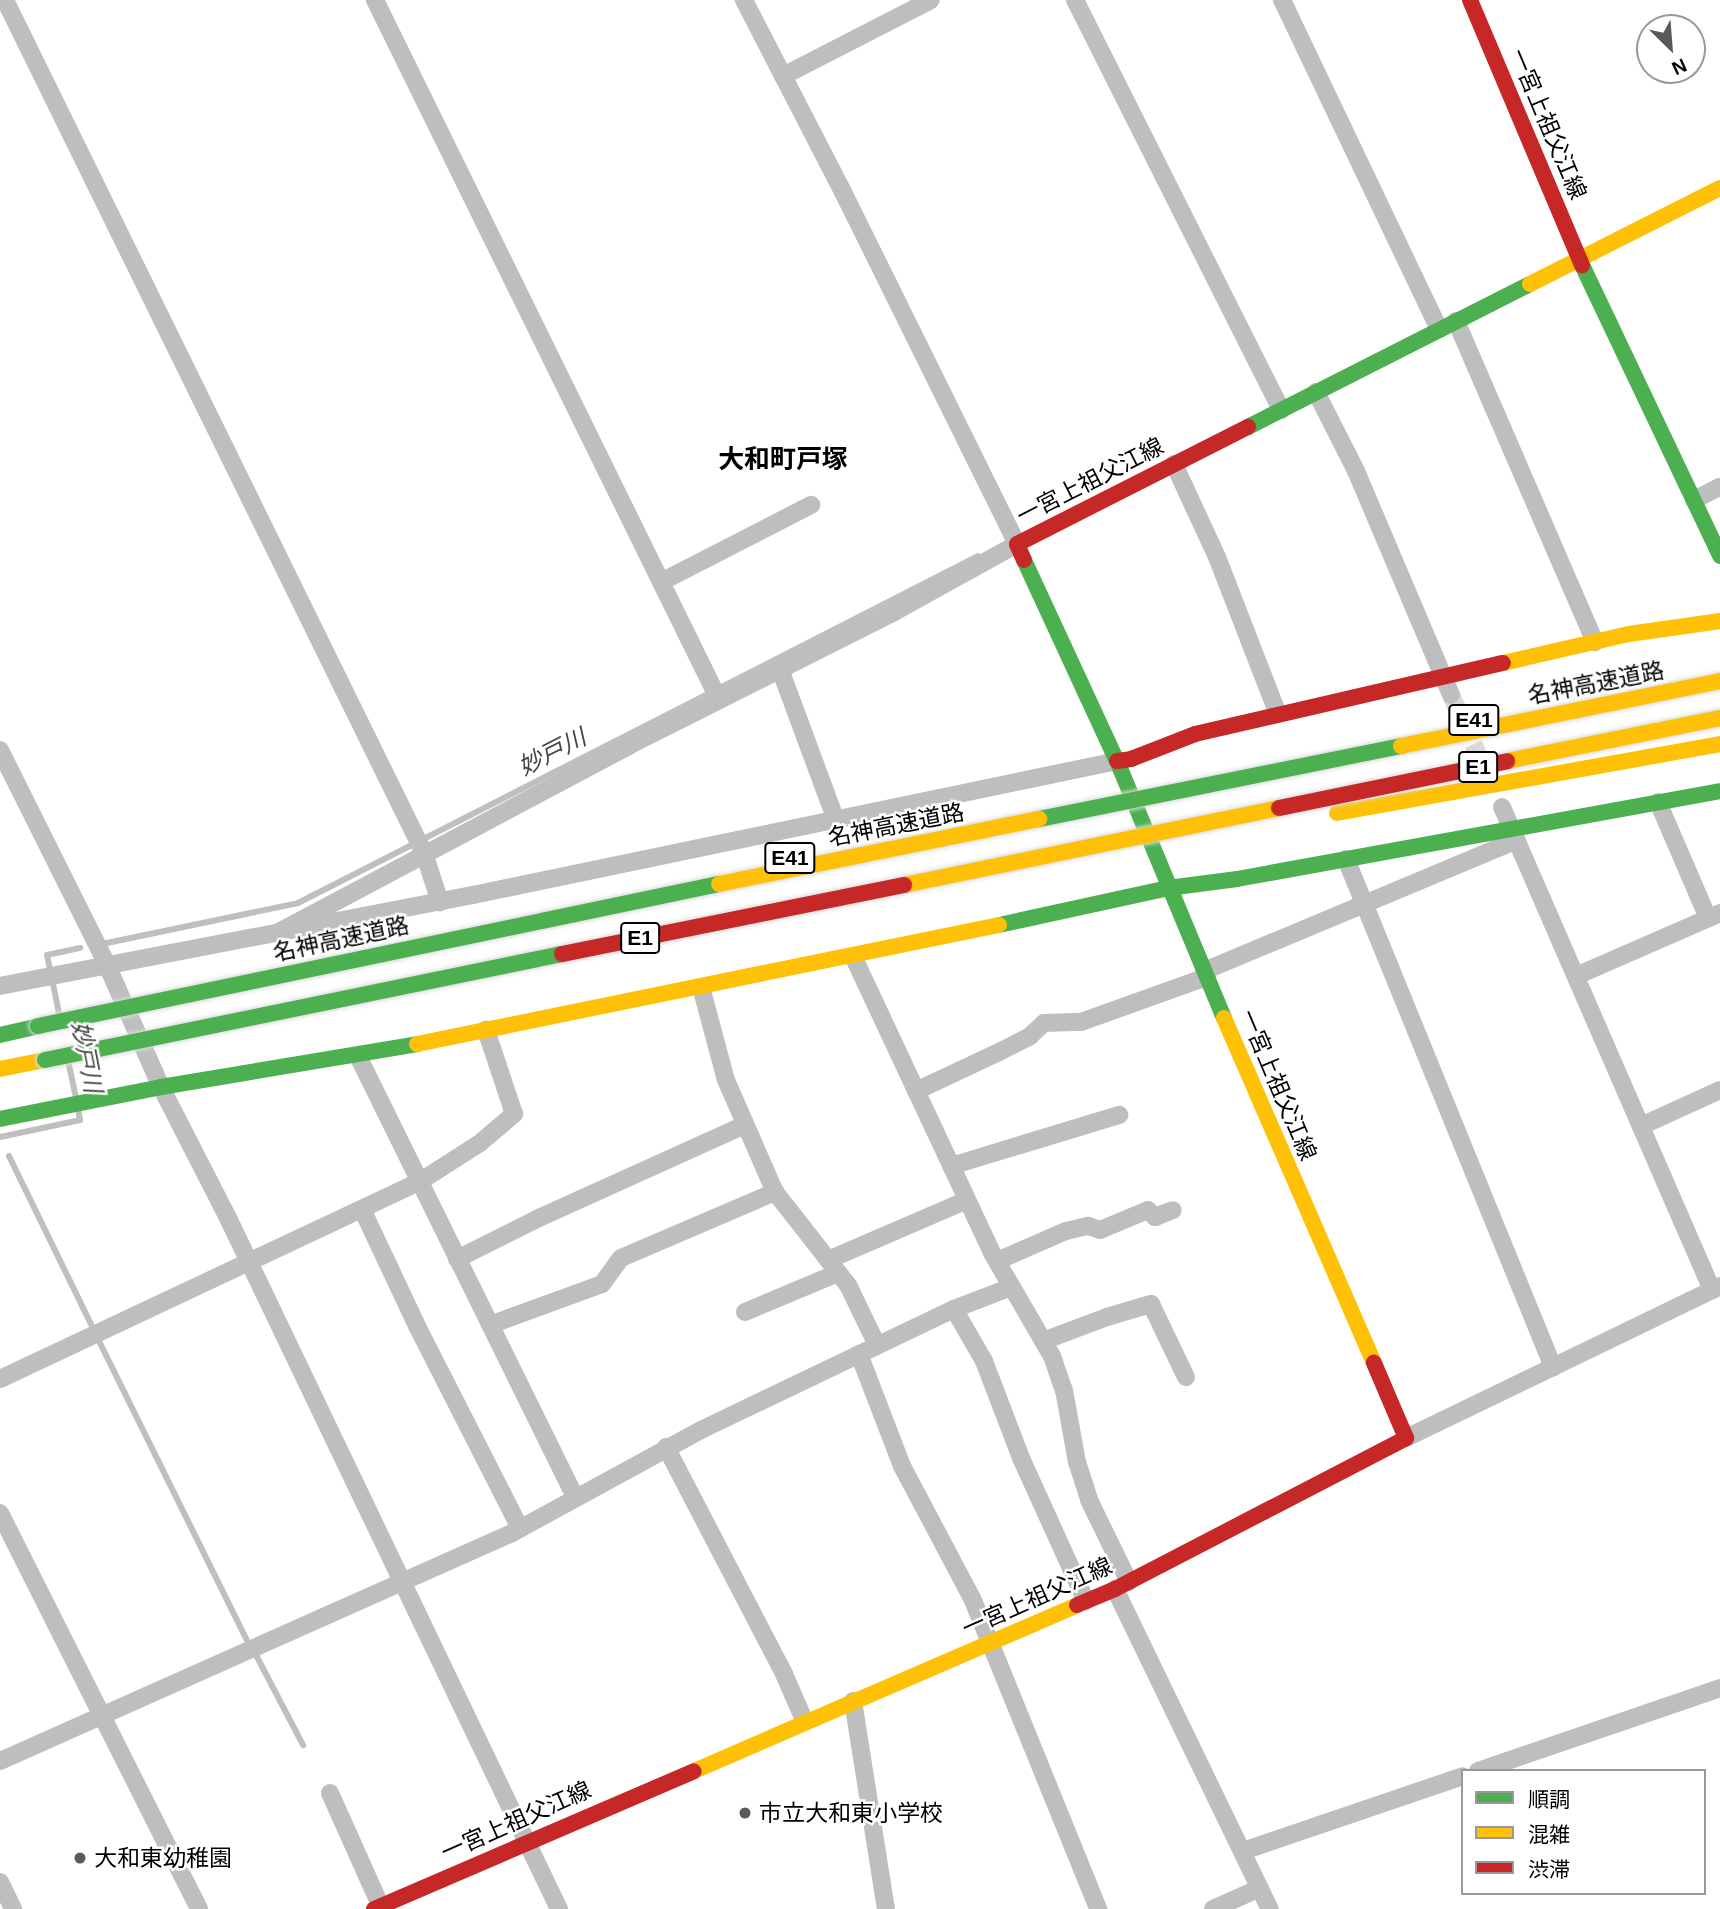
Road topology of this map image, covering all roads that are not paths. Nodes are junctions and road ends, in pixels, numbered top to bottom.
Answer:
1 (5, 0) edge
2 (375, 0) edge
3 (744, 0) edge
4 (931, 0) edge
5 (1075, 0) edge
6 (1282, 0) edge
7 (1470, 0) edge
8 (783, 76) junction
9 (1720, 188) edge
10 (1579, 258) junction
11 (1456, 321) junction
12 (1439, 329) junction
13 (1316, 392) junction
14 (1281, 410) junction
15 (1174, 464) junction
16 (1720, 487) edge
17 (1694, 500) junction
18 (811, 505) dead end
19 (1017, 544) junction
20 (1720, 556) edge
21 (661, 582) junction
22 (1720, 621) edge
23 (1595, 642) junction
24 (1720, 665) edge
25 (780, 670) junction
26 (1443, 677) junction
27 (1720, 681) edge
28 (716, 692) junction
29 (1451, 695) tunnel mouth
30 (1278, 713) junction
31 (1720, 718) edge
32 (1720, 744) edge
33 (0, 750) edge
34 (1117, 761) junction
35 (1720, 791) edge
36 (1658, 802) junction
37 (1502, 807) dead end
38 (836, 820) junction
39 (1515, 834) junction
40 (420, 845) junction
41 (1346, 859) junction
42 (1168, 888) junction
43 (440, 902) junction
44 (1363, 904) junction
45 (1714, 916) edge
46 (277, 933) junction
47 (853, 956) junction
48 (356, 959) junction
49 (107, 965) junction
50 (1205, 974) junction
51 (1576, 976) junction
52 (0, 986) edge
53 (701, 987) junction
54 (365, 995) junction
55 (486, 1030) junction
56 (0, 1035) edge
57 (358, 1056) junction
58 (0, 1069) edge
59 (161, 1087) junction
60 (1720, 1090) edge
61 (916, 1091) junction
62 (1119, 1115) dead end
63 (0, 1119) edge
64 (746, 1125) junction
65 (1641, 1126) junction
66 (951, 1166) junction
67 (419, 1182) junction
68 (775, 1192) junction
69 (967, 1200) junction
70 (362, 1209) junction
71 (1173, 1210) dead end
72 (457, 1259) junction
73 (249, 1261) junction
74 (996, 1261) junction
75 (833, 1266) junction
76 (1011, 1287) junction
77 (1716, 1288) edge
78 (954, 1309) junction
79 (745, 1312) dead end
80 (490, 1325) junction
81 (1043, 1341) junction
82 (877, 1345) junction
83 (859, 1353) junction
84 (1553, 1367) junction
85 (1186, 1377) dead end
86 (0, 1379) edge
87 (1406, 1438) junction
88 (666, 1447) junction
89 (575, 1497) junction
90 (0, 1513) edge
91 (520, 1528) junction
92 (404, 1581) junction
93 (1122, 1585) junction
94 (1086, 1601) junction
95 (990, 1643) junction
96 (1720, 1688) edge
97 (853, 1701) junction
98 (102, 1716) junction
99 (805, 1722) junction
100 (0, 1760) edge
101 (1484, 1769) edge
102 (1461, 1777) edge
103 (330, 1793) dead end
104 (528, 1840) junction
105 (1243, 1851) junction
106 (0, 1882) edge
107 (1260, 1888) junction
108 (379, 1908) edge
109 (13, 1909) edge
110 (199, 1909) edge
111 (559, 1909) edge
112 (886, 1909) edge
113 (1098, 1909) edge
114 (1213, 1909) edge
115 (1270, 1909) edge

1 - 40 street
2 - 21 street
3 - 8 street
4 - 8 street
5 - 14 street
6 - 12 street
7 - 10 main road, 一宮上祖父江線
8 - 19 street
9 - 10 main road
10 - 11 main road, 一宮上祖父江線
10 - 17 main road
11 - 12 main road, 一宮上祖父江線
11 - 23 street
12 - 13 main road, 一宮上祖父江線
13 - 14 main road, 一宮上祖父江線
13 - 26 street
14 - 15 main road, 一宮上祖父江線
15 - 19 main road, 一宮上祖父江線
15 - 30 street
16 - 17 street
17 - 20 main road
18 - 21 street
19 - 25 street
19 - 34 main road, 一宮上祖父江線
21 - 28 street
22 - 23 main road
23 - 26 main road
24 - 48 main road, E41, bridge
25 - 28 street
25 - 38 street
26 - 29 street
26 - 30 main road
27 - 48 main road, 名神高速道路 / E1, bridge
28 - 40 street
30 - 34 main road
31 - 54 main road, E1, bridge
32 - 54 main road, bridge
33 - 49 street
34 - 38 street
34 - 42 main road, 一宮上祖父江線
35 - 36 main road
36 - 39 main road
36 - 45 street
37 - 39 street
38 - 43 street
39 - 41 main road
39 - 44 street
39 - 51 street
40 - 43 street
40 - 46 street
41 - 42 main road
41 - 44 street
42 - 47 main road
42 - 50 main road, 一宮上祖父江線
43 - 46 street
44 - 50 street
44 - 84 street
45 - 51 street
46 - 49 street
47 - 53 main road
47 - 61 street
48 - 56 main road, 名神高速道路 / E1, bridge
49 - 52 street
49 - 59 street
50 - 61 street
50 - 87 main road, 一宮上祖父江線
51 - 65 street
53 - 55 main road
53 - 64 street
54 - 58 main road, E1, bridge
55 - 57 main road
55 - 67 street
57 - 59 main road
57 - 67 street
59 - 63 main road
59 - 73 street
60 - 65 street
61 - 66 street
62 - 66 street
64 - 68 street
64 - 72 street
65 - 77 street
66 - 69 street
67 - 70 street
67 - 72 street
68 - 75 street
68 - 80 street
69 - 74 street
69 - 75 street
70 - 73 street
70 - 91 street
71 - 74 street
72 - 80 street
73 - 86 street
73 - 92 street
74 - 76 street
75 - 79 street
75 - 82 street
76 - 78 street
76 - 81 street
77 - 84 street
78 - 82 street
78 - 94 street
80 - 89 street
81 - 85 street
81 - 93 street
82 - 83 street
83 - 88 street
83 - 95 street
84 - 87 street
87 - 93 main road, 一宮上祖父江線
88 - 89 street
88 - 99 street
89 - 91 street
90 - 98 street
91 - 92 street
92 - 98 street
92 - 104 street
93 - 94 main road, 一宮上祖父江線
93 - 105 street
94 - 95 main road, 一宮上祖父江線
95 - 97 main road, 一宮上祖父江線
95 - 113 street
96 - 101 street
97 - 99 main road, 一宮上祖父江線
97 - 112 street
98 - 100 street
98 - 110 street
99 - 104 main road, 一宮上祖父江線
102 - 105 street
103 - 108 street
104 - 108 main road, 一宮上祖父江線
104 - 111 street
105 - 107 street
106 - 109 street
107 - 114 street
107 - 115 street

